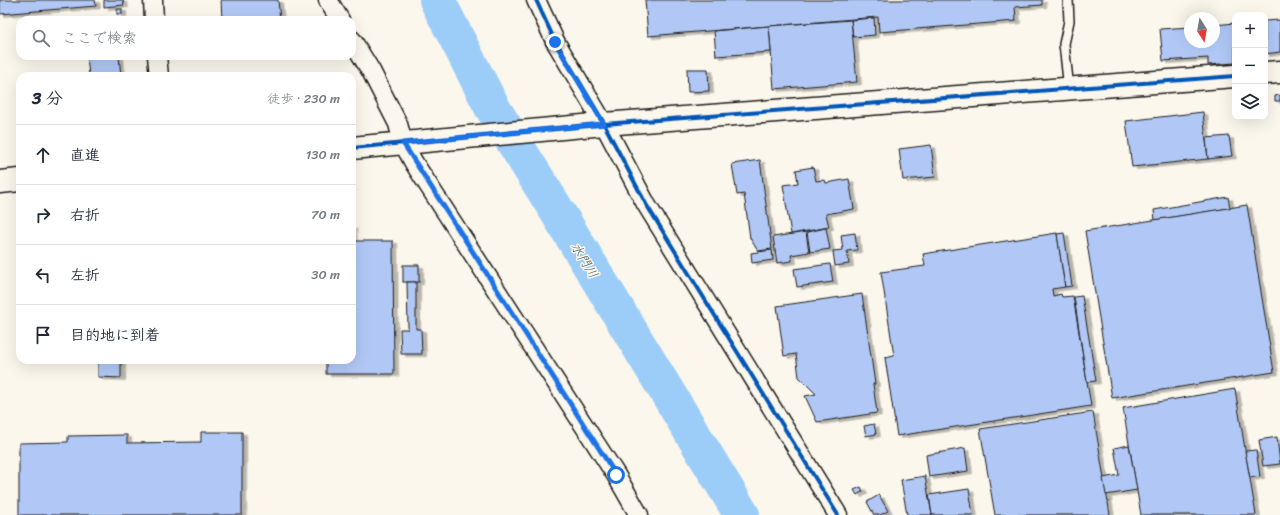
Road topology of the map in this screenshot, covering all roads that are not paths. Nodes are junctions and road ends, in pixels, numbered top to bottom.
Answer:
1 (153, 0) edge
2 (328, 0) edge
3 (536, 0) edge
4 (1068, 0) edge
5 (154, 16) edge
6 (338, 16) edge
7 (356, 47) edge
8 (157, 60) edge
9 (158, 72) edge
10 (1280, 72) edge
11 (1268, 73) edge
12 (1232, 76) edge
13 (1069, 89) junction
14 (594, 124) junction
15 (412, 142) junction
16 (356, 148) edge
17 (16, 180) edge
18 (0, 182) edge
19 (639, 515) edge
20 (838, 515) edge

1 - 5 street
2 - 6 street
3 - 14 street
4 - 13 lane
7 - 15 street
8 - 9 street
10 - 11 street
12 - 13 street
13 - 14 street
14 - 15 street
14 - 20 street
15 - 16 street
15 - 19 street
17 - 18 street

